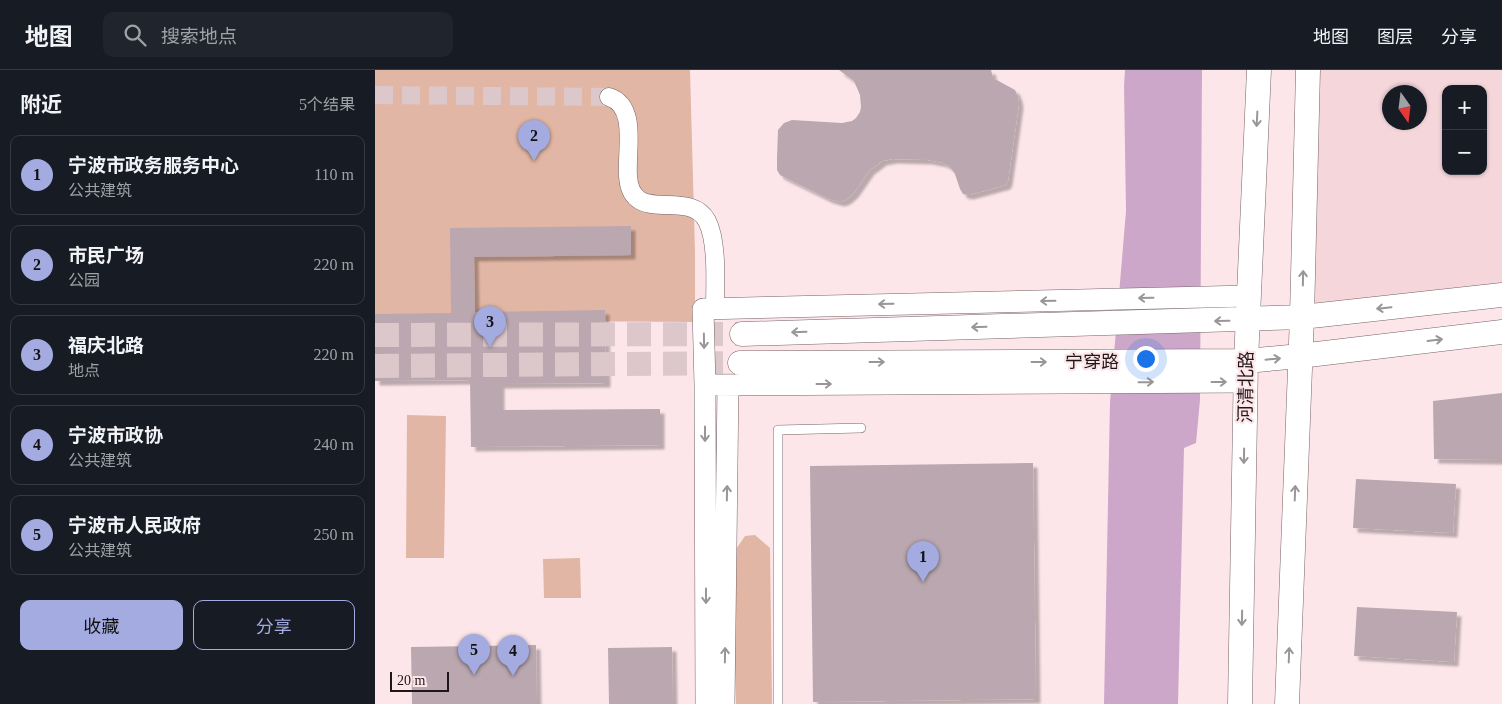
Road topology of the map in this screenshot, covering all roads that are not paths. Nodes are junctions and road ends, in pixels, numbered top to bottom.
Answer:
1 (1259, 70) edge
2 (1308, 70) edge
3 (609, 97) tunnel mouth
4 (1502, 295) edge
5 (1249, 296) junction
6 (715, 308) junction
7 (1302, 317) junction
8 (1248, 320) junction
9 (1502, 332) edge
10 (742, 334) tunnel mouth
11 (1300, 356) junction
12 (741, 363) tunnel mouth
13 (1246, 371) junction
14 (1099, 372) junction
15 (705, 385) junction
16 (728, 385) junction
17 (861, 428) dead end
18 (706, 704) edge
19 (724, 704) edge
20 (778, 704) edge
21 (1240, 704) edge
22 (1287, 704) edge

1 -> 5 main road, 河清北路
7 -> 2 main road
3 - 6 street
4 -> 7 main road
5 -> 6 street
5 - 8 main road, 河清北路
6 -> 15 street
7 - 8 main road
7 - 11 main road
8 -> 10 main road
8 - 13 main road, 河清北路
11 -> 9 main road, 宁穿路
13 -> 11 main road, 宁穿路
22 -> 11 main road
12 -> 14 main road, 宁穿路
14 -> 13 main road, 宁穿路
13 -> 21 main road, 河清北路
16 -> 14 street
15 - 16 street
15 -> 18 street
19 -> 16 street
17 - 20 lane

